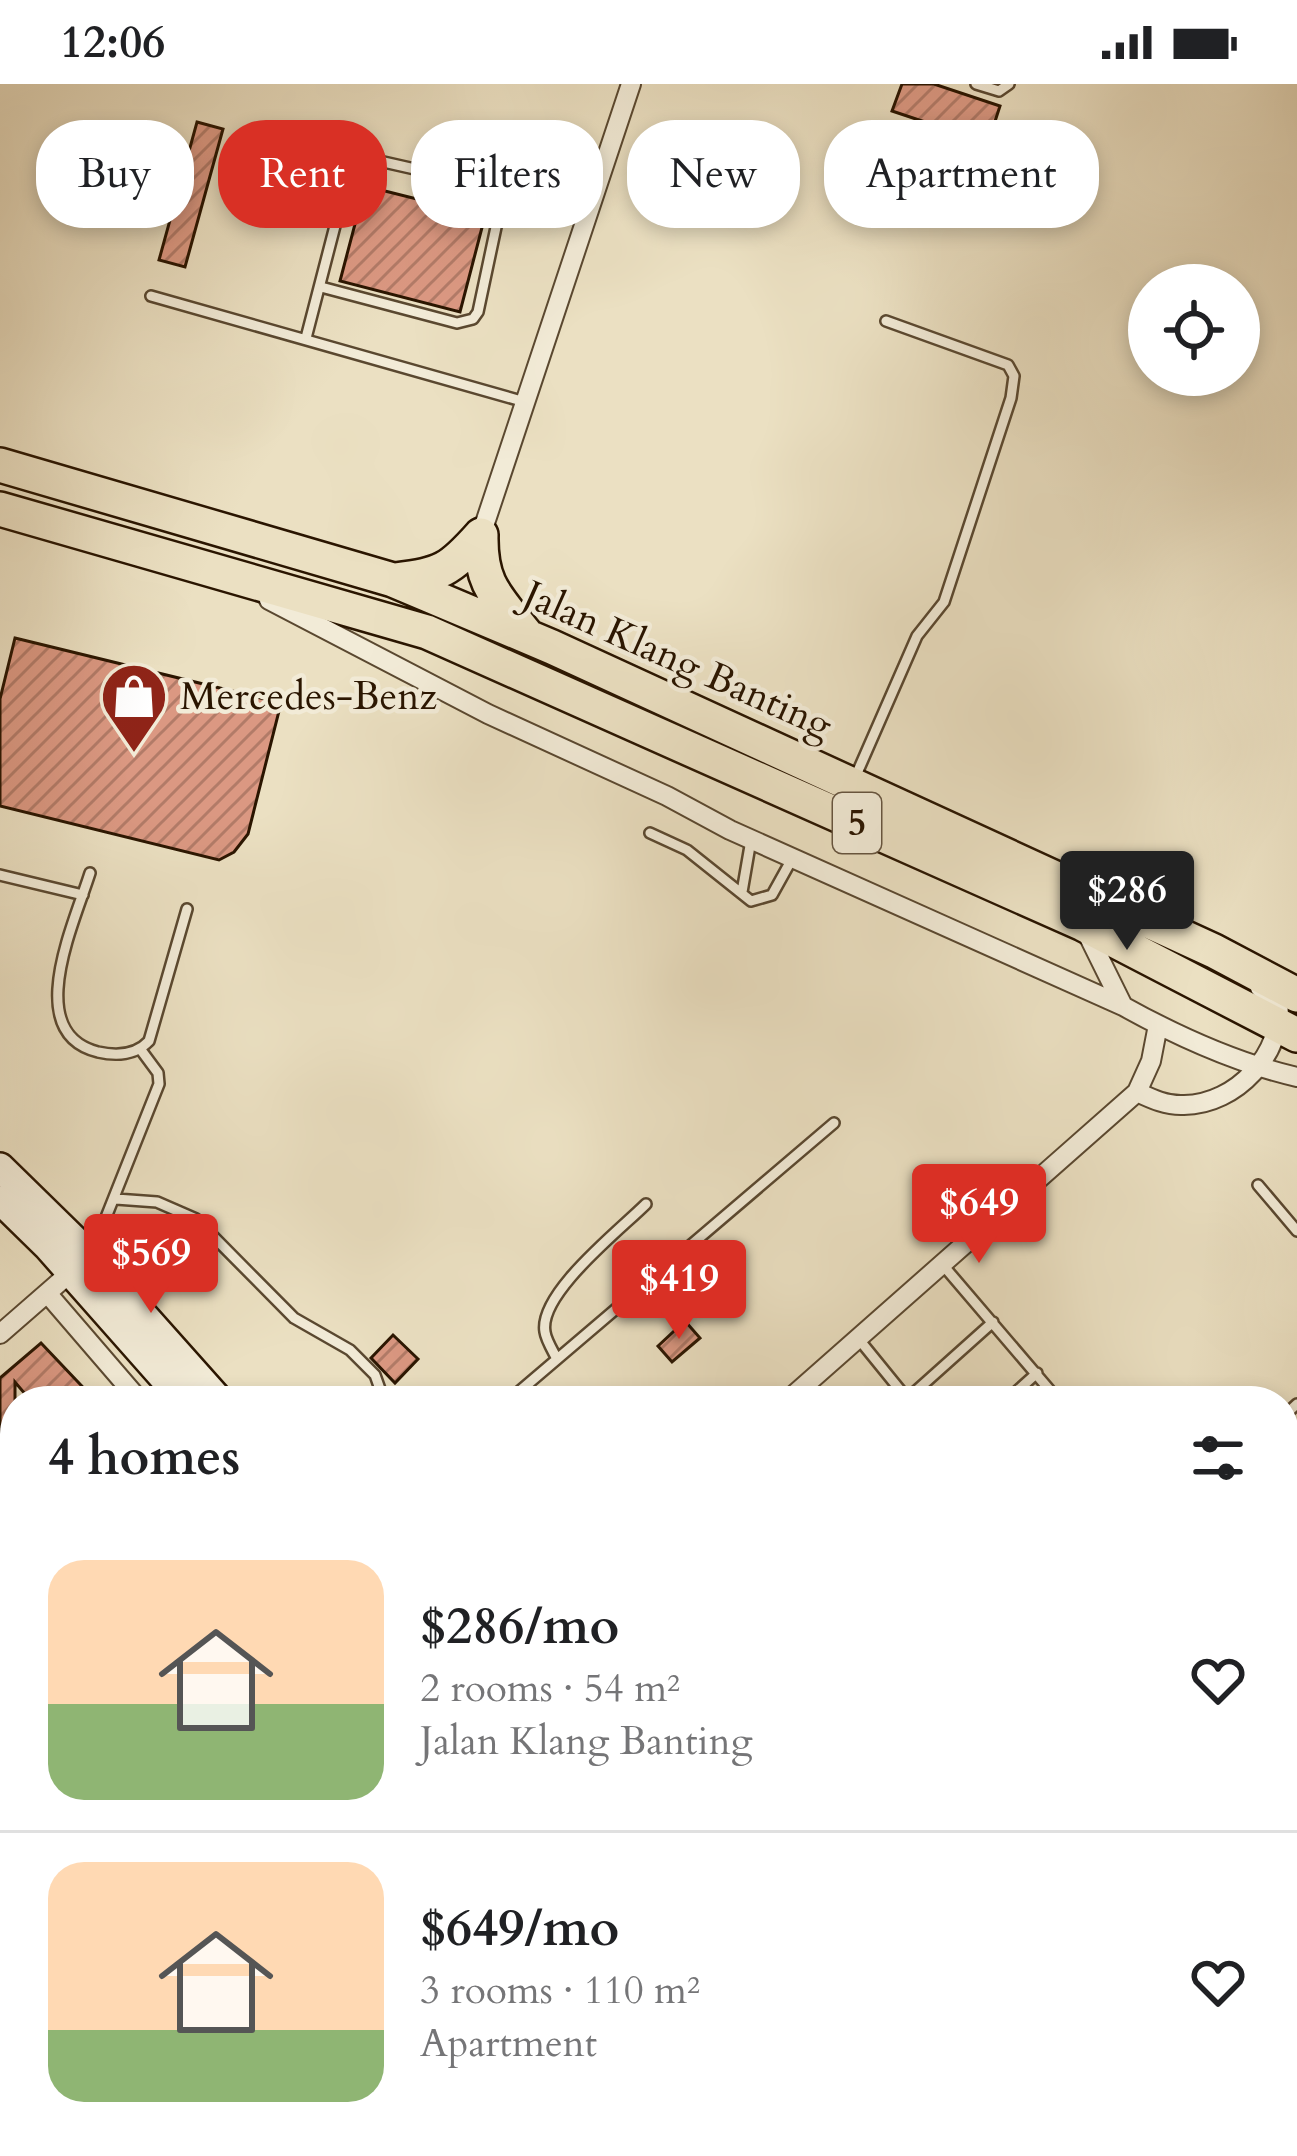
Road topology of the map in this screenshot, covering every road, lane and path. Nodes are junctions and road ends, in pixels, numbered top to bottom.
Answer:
1 (631, 84) edge
2 (976, 84) edge
3 (1009, 84) edge
4 (321, 287) junction
5 (151, 296) dead end
6 (886, 321) dead end
7 (306, 338) junction
8 (525, 402) junction
9 (0, 465) edge
10 (0, 509) edge
11 (38, 520) junction
12 (0, 528) edge
13 (481, 535) junction
14 (210, 570) junction
15 (393, 580) junction
16 (427, 632) junction
17 (526, 636) junction
18 (404, 668) junction
19 (719, 724) junction
20 (851, 785) junction
21 (650, 832) dead end
22 (752, 840) junction
23 (792, 859) junction
24 (90, 873) dead end
25 (0, 875) edge
26 (742, 892) junction
27 (83, 895) junction
28 (187, 909) dead end
29 (1083, 924) junction
30 (1214, 951) junction
31 (1297, 995) edge
32 (1123, 1006) junction
33 (1158, 1025) junction
34 (1289, 1030) edge
35 (141, 1050) junction
36 (1258, 1068) junction
37 (1297, 1077) edge
38 (1137, 1092) junction
39 (834, 1124) dead end
40 (0, 1167) edge
41 (1258, 1185) dead end
42 (116, 1199) junction
43 (0, 1200) edge
44 (646, 1204) dead end
45 (1297, 1231) edge
46 (941, 1263) junction
47 (80, 1264) junction
48 (47, 1293) junction
49 (993, 1322) junction
50 (0, 1334) edge
51 (857, 1337) junction
52 (557, 1359) junction
53 (1037, 1373) junction
54 (127, 1386) edge
55 (173, 1386) edge
56 (205, 1386) edge
57 (379, 1386) edge
58 (526, 1386) edge
59 (803, 1386) edge
60 (897, 1386) edge
61 (923, 1386) edge
62 (1023, 1386) edge
63 (1047, 1386) edge

1 - 8 street
2 - 3 lane
4 - 4 lane
4 - 7 lane
5 - 7 lane
6 - 20 lane
7 - 8 lane
8 - 13 street
9 - 15 highway, Jalan Klang Banting / 5
10 - 11 highway, Jalan Klang Banting / 5
11 - 12 highway
11 - 14 highway, Jalan Klang Banting / 5
13 - 15 highway
13 - 17 highway
14 - 16 highway, Jalan Klang Banting / 5
14 - 18 street
15 - 17 highway, Jalan Klang Banting / 5
16 - 18 street
16 - 19 highway
16 - 29 highway, Jalan Klang Banting / 5
17 - 19 highway, Jalan Klang Banting / 5
18 - 22 street
19 - 20 highway, Jalan Klang Banting / 5
20 - 30 highway, Jalan Klang Banting / 5
21 - 26 lane
22 - 23 street
22 - 26 lane
23 - 26 lane
23 - 32 street
24 - 27 lane
25 - 27 lane
27 - 35 lane
28 - 35 lane
29 - 32 street
29 - 34 highway, Jalan Klang Banting / 5
30 - 31 highway, Jalan Klang Banting / 5
30 - 34 street
32 - 33 street
33 - 36 street
33 - 38 street
34 - 36 street
35 - 42 lane
36 - 37 street
36 - 38 street
38 - 46 street
39 - 52 lane
40 - 47 street
41 - 45 lane
42 - 47 lane
42 - 57 lane
43 - 47 street
44 - 52 lane
46 - 49 lane
46 - 51 street
47 - 48 street
47 - 55 street
47 - 56 street
48 - 50 street
48 - 54 street
49 - 53 lane
49 - 61 lane
51 - 59 street
51 - 60 lane
52 - 58 lane
53 - 62 lane
53 - 63 lane

